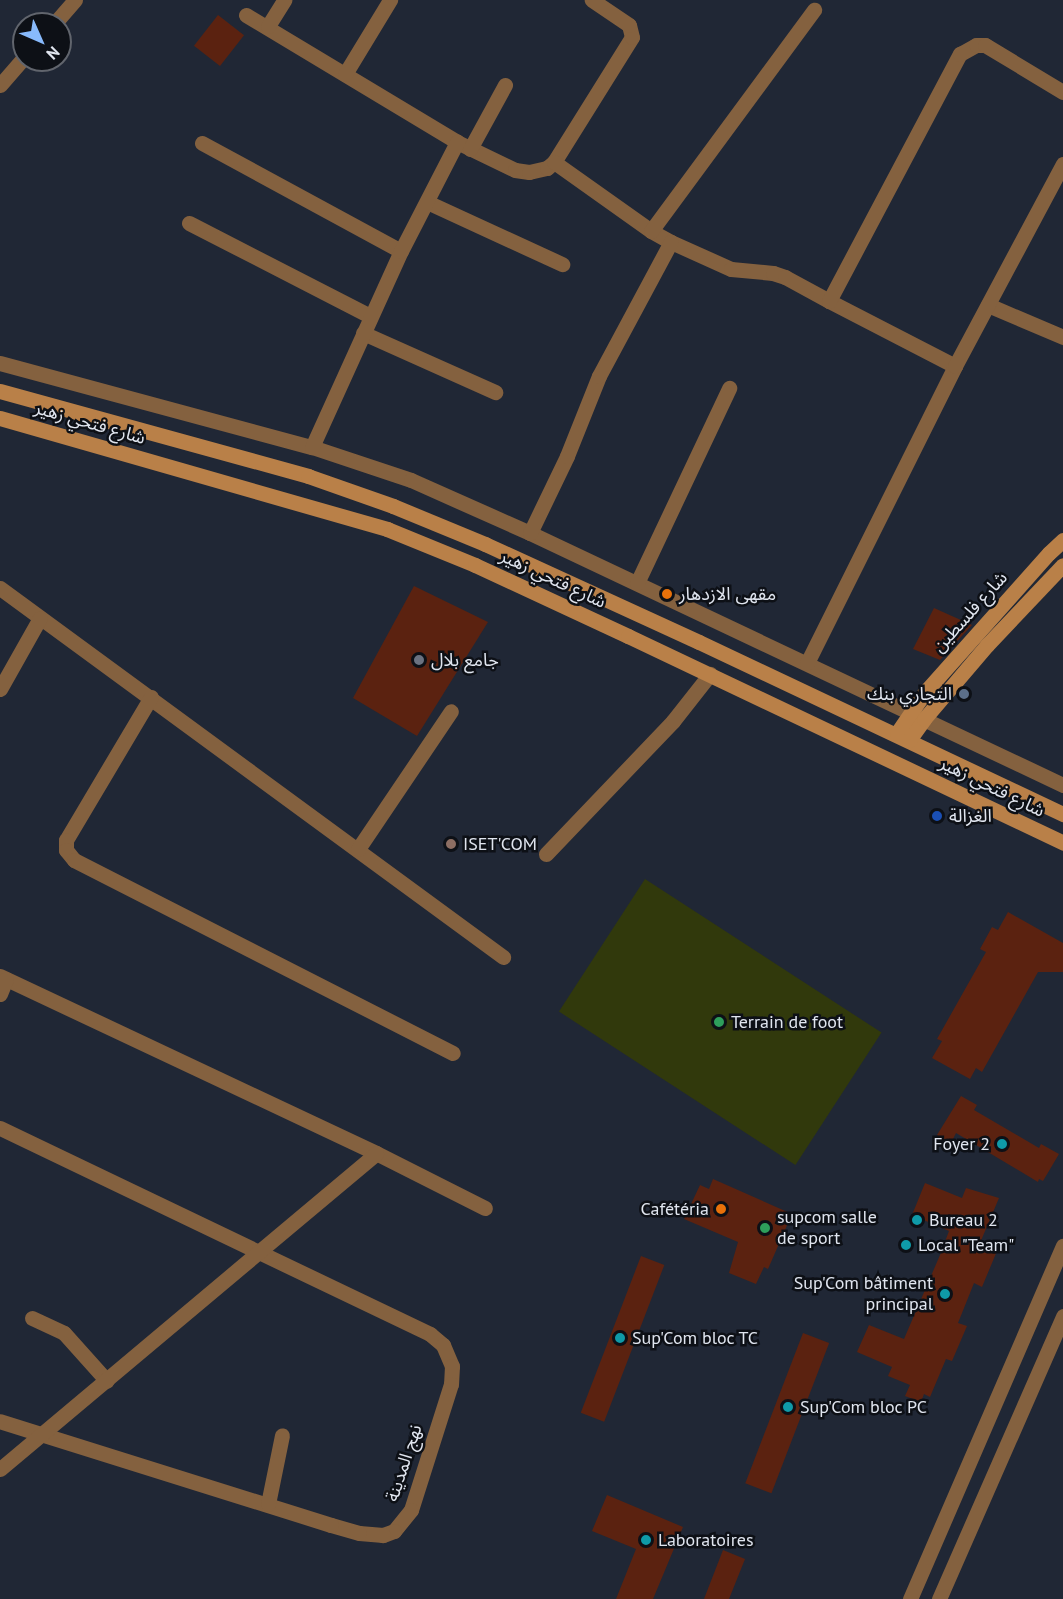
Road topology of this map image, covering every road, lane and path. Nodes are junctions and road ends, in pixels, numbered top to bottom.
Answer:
1 (75, 0) edge
2 (284, 0) edge
3 (390, 0) edge
4 (592, 0) edge
5 (814, 10) dead end
6 (64, 12) edge
7 (246, 15) dead end
8 (268, 26) junction
9 (12, 71) edge
10 (345, 74) junction
11 (0, 85) edge
12 (505, 85) dead end
13 (1063, 92) edge
14 (201, 143) dead end
15 (463, 146) junction
16 (554, 162) junction
17 (1063, 165) edge
18 (427, 202) junction
19 (189, 223) dead end
20 (651, 231) junction
21 (671, 242) junction
22 (401, 250) junction
23 (562, 264) dead end
24 (829, 301) junction
25 (988, 305) junction
26 (370, 316) junction
27 (363, 333) junction
28 (1063, 337) edge
29 (0, 363) edge
30 (955, 366) junction
31 (729, 388) dead end
32 (0, 391) edge
33 (495, 392) dead end
34 (0, 418) edge
35 (312, 447) junction
36 (530, 533) junction
37 (1063, 540) edge
38 (1063, 565) edge
39 (637, 583) junction
40 (0, 588) edge
41 (40, 618) junction
42 (807, 663) junction
43 (710, 674) junction
44 (0, 689) edge
45 (151, 697) junction
46 (451, 711) dead end
47 (917, 716) junction
48 (903, 737) junction
49 (1063, 785) edge
50 (1063, 814) edge
51 (1063, 843) edge
52 (358, 849) junction
53 (546, 854) dead end
54 (503, 957) dead end
55 (3, 977) edge
56 (0, 994) edge
57 (453, 1053) dead end
58 (0, 1128) edge
59 (376, 1153) junction
60 (485, 1208) dead end
61 (1063, 1246) edge
62 (259, 1251) junction
63 (1063, 1316) edge
64 (33, 1318) dead end
65 (107, 1380) junction
66 (0, 1421) edge
67 (38, 1435) junction
68 (282, 1435) dead end
69 (0, 1469) edge
70 (268, 1504) junction
71 (910, 1599) edge
72 (939, 1599) edge

1 - 6 street
2 - 8 street
3 - 10 street
4 - 16 street
5 - 20 street
7 - 8 street
8 - 10 street
9 - 11 street
10 - 15 street
12 - 15 street
13 - 24 street
14 - 22 street
15 - 16 street
15 - 18 street
16 - 20 street
17 - 25 street
18 - 22 street
18 - 23 street
19 - 26 street
20 - 21 street
21 - 24 street
21 - 36 street
22 - 26 street
24 - 30 street
25 - 28 street
25 - 30 street
26 - 27 street
27 - 33 street
27 - 35 street
29 - 35 street
30 - 42 street
31 - 39 street
32 - 48 street, شارع فتحي زهير
34 - 43 street, شارع فتحي زهير
35 - 36 street
36 - 39 street
37 - 47 street, شارع فلسطين
38 - 47 street, شارع فلسطين
39 - 42 street
40 - 41 street
41 - 44 street
41 - 45 street
42 - 47 street
43 - 51 street, شارع فتحي زهير
43 - 53 street
45 - 52 street
45 - 57 street
46 - 52 street
47 - 48 street
47 - 49 street
48 - 50 street, شارع فتحي زهير
52 - 54 street
55 - 56 street
55 - 59 street
58 - 62 street
59 - 60 street
59 - 62 street
61 - 71 street
62 - 65 street
62 - 70 street, نهج المدينة
63 - 72 street
64 - 65 street
65 - 67 street
66 - 67 street, نهج المدينة
67 - 69 street
67 - 70 street, نهج المدينة
68 - 70 street

